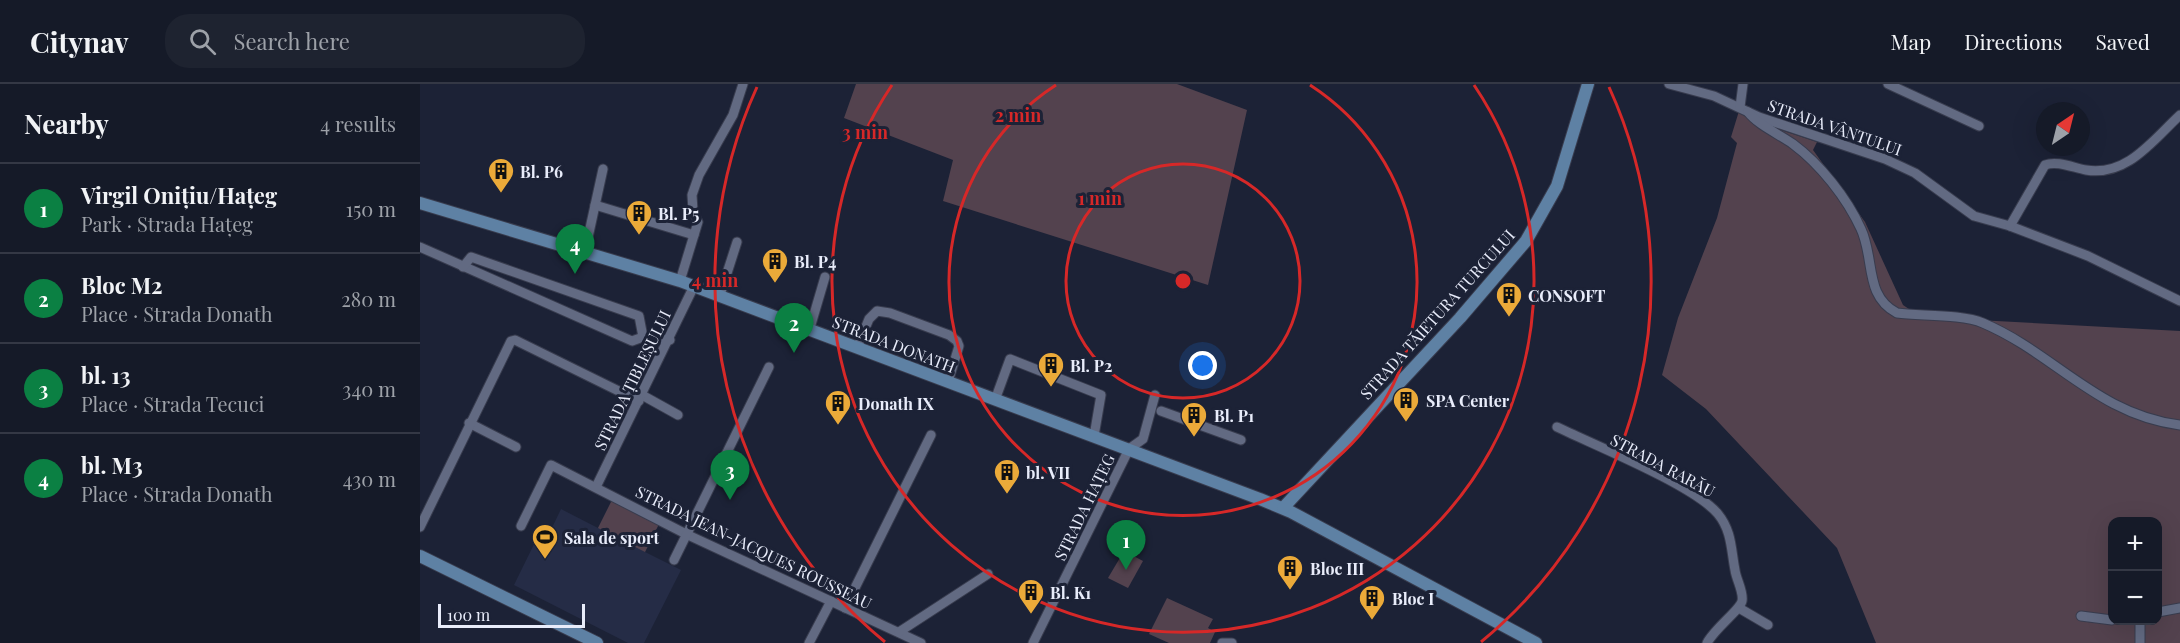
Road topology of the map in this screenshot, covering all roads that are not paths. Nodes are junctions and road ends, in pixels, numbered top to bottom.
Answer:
1 (744, 84) edge
2 (1588, 84) edge
3 (1670, 84) edge
4 (1743, 84) edge
5 (1888, 84) edge
6 (1744, 110) junction
7 (2180, 115) edge
8 (1979, 126) dead end
9 (603, 170) dead end
10 (420, 203) edge
11 (595, 205) junction
12 (2010, 226) junction
13 (694, 235) junction
14 (737, 242) dead end
15 (420, 247) edge
16 (585, 251) junction
17 (463, 267) junction
18 (825, 277) dead end
19 (680, 281) junction
20 (694, 286) junction
21 (720, 296) junction
22 (2180, 301) edge
23 (810, 328) junction
24 (643, 337) junction
25 (670, 339) junction
26 (858, 348) junction
27 (769, 367) dead end
28 (948, 382) junction
29 (1155, 395) dead end
30 (641, 398) junction
31 (995, 400) junction
32 (1161, 411) dead end
33 (678, 416) dead end
34 (469, 423) junction
35 (2180, 425) edge
36 (1557, 427) dead end
37 (931, 435) dead end
38 (1094, 436) junction
39 (1241, 440) dead end
40 (516, 447) dead end
41 (1129, 448) junction
42 (596, 487) junction
43 (1283, 508) junction
44 (521, 526) dead end
45 (420, 527) edge
46 (688, 535) junction
47 (420, 556) edge
48 (674, 560) dead end
49 (988, 574) dead end
50 (831, 601) junction
51 (845, 608) junction
52 (1739, 608) junction
53 (2180, 608) edge
54 (2162, 611) edge
55 (2080, 616) dead end
56 (2108, 620) edge
57 (1768, 625) dead end
58 (2140, 625) edge
59 (899, 632) junction
60 (597, 643) edge
61 (809, 643) edge
62 (921, 643) edge
63 (1033, 643) edge
64 (1222, 643) edge
65 (1232, 643) edge
66 (1536, 643) edge
67 (1707, 643) edge
68 (2140, 643) edge

1 - 13 street
2 - 43 main road, STRADA TĂIETURA TURCULUI
3 - 6 street, STRADA VÂNTULUI
4 - 6 street
5 - 8 street
6 - 12 street, STRADA VÂNTULUI
6 - 35 street
7 - 12 street
9 - 11 street
10 - 16 main road, STRADA DONATH
11 - 13 street
11 - 16 street
12 - 22 street, STRADA VÂNTULUI
13 - 19 street
14 - 21 street
15 - 17 street
16 - 19 main road, STRADA DONATH
17 - 24 street
17 - 24 street
18 - 23 street
19 - 20 main road, STRADA DONATH
20 - 21 main road, STRADA DONATH
20 - 25 street, STRADA ȚIBLEȘULUI
21 - 23 main road, STRADA DONATH
23 - 26 main road, STRADA DONATH
24 - 25 street
25 - 30 street, STRADA ȚIBLEȘULUI
26 - 28 main road, STRADA DONATH
26 - 28 street
27 - 46 street
28 - 31 main road, STRADA DONATH
29 - 41 street, STRADA HAȚEG
30 - 33 street
30 - 34 street
30 - 42 street, STRADA ȚIBLEȘULUI
31 - 38 main road, STRADA DONATH
31 - 38 street
32 - 39 street
34 - 40 street
34 - 45 street
36 - 52 street, STRADA RARĂU
37 - 51 street
38 - 41 main road, STRADA DONATH
41 - 43 main road, STRADA DONATH
41 - 63 street, STRADA HAȚEG
42 - 44 street, STRADA JEAN-JACQUES ROUSSEAU
42 - 46 street, STRADA JEAN-JACQUES ROUSSEAU
43 - 66 main road, STRADA DONATH
46 - 48 street
46 - 50 street, STRADA JEAN-JACQUES ROUSSEAU
47 - 60 main road
49 - 59 street
50 - 51 street, STRADA JEAN-JACQUES ROUSSEAU
50 - 61 street
51 - 59 street, STRADA JEAN-JACQUES ROUSSEAU
52 - 57 street
52 - 67 street
53 - 54 street
55 - 56 street
58 - 68 street
59 - 62 street
64 - 65 street

